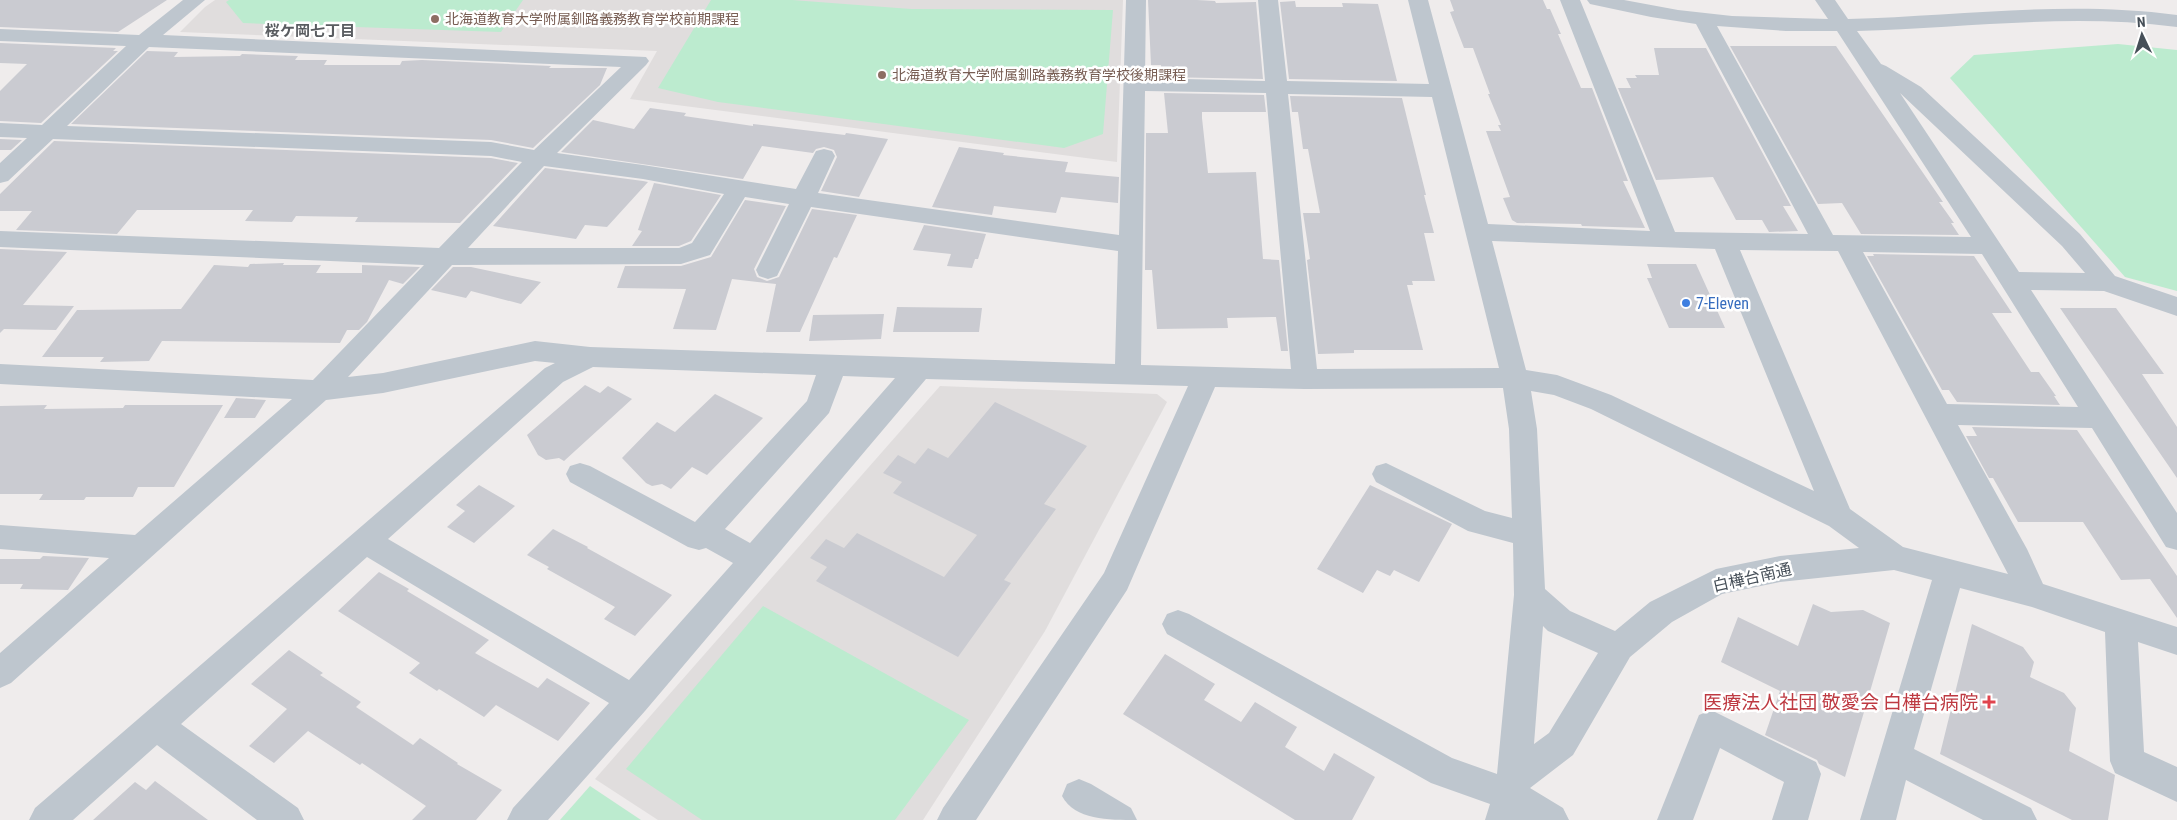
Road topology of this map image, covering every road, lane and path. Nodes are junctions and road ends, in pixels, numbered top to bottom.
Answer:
1 (191, 0) edge
2 (1136, 0) edge
3 (1268, 0) edge
4 (1418, 0) edge
5 (1570, 0) edge
6 (1598, 0) edge
7 (1826, 0) edge
8 (2068, 6) edge
9 (1703, 19) junction
10 (2177, 21) edge
11 (1844, 25) junction
12 (0, 35) edge
13 (145, 40) junction
14 (1871, 65) junction
15 (1133, 84) junction
16 (1276, 88) junction
17 (1442, 90) junction
18 (0, 130) edge
19 (46, 132) junction
20 (824, 156) dead end
21 (539, 158) junction
22 (0, 176) edge
23 (739, 188) junction
24 (804, 198) junction
25 (1478, 232) junction
26 (0, 239) edge
27 (1666, 240) junction
28 (1724, 241) junction
29 (1836, 243) junction
30 (1131, 245) junction
31 (1987, 246) junction
32 (445, 257) junction
33 (768, 270) dead end
34 (2012, 281) junction
35 (2106, 282) junction
36 (2177, 307) edge
37 (590, 357) junction
38 (833, 366) junction
39 (919, 369) junction
40 (1128, 373) junction
41 (0, 374) edge
42 (1206, 377) junction
43 (1515, 378) junction
44 (1305, 379) junction
45 (319, 391) junction
46 (1938, 414) junction
47 (2100, 418) junction
48 (580, 474) dead end
49 (1386, 474) dead end
50 (1839, 517) junction
51 (704, 532) junction
52 (1527, 534) junction
53 (0, 537) edge
54 (2177, 538) edge
55 (366, 540) junction
56 (139, 548) junction
57 (1894, 556) junction
58 (754, 560) junction
59 (1950, 571) junction
60 (1530, 594) junction
61 (2032, 594) junction
62 (1178, 624) dead end
63 (2121, 624) junction
64 (2177, 641) edge
65 (1619, 647) junction
66 (0, 673) edge
67 (632, 700) junction
68 (156, 725) junction
69 (1895, 757) junction
70 (2177, 785) edge
71 (1079, 796) dead end
72 (1509, 798) edge
73 (47, 820) edge
74 (286, 820) edge
75 (525, 820) edge
76 (955, 820) edge
77 (1119, 820) edge
78 (1551, 820) edge
79 (1676, 820) edge
80 (1790, 820) edge
81 (1878, 820) edge
82 (2019, 820) edge

1 - 13 street
2 - 15 street
3 - 16 street
4 - 17 street
5 - 27 street
6 - 9 street
7 - 11 street
8 - 10 street
8 - 11 street
9 - 11 street
9 - 29 street
11 - 14 street
12 - 13 street
13 - 19 street
13 - 21 street
14 - 31 street
14 - 35 street
15 - 16 street
15 - 30 street
16 - 17 street
16 - 44 street
17 - 25 street
18 - 19 street
19 - 21 street
19 - 22 street
20 - 24 street
21 - 23 street
21 - 32 street
23 - 24 street
23 - 32 street
24 - 30 street
24 - 33 street
25 - 27 street
25 - 43 street
26 - 32 street
27 - 28 street
28 - 29 street
28 - 50 street
29 - 31 street
29 - 46 street
30 - 40 street
31 - 34 street
32 - 45 street
34 - 35 street
34 - 47 street
35 - 36 street
37 - 38 street
37 - 45 street
37 - 55 street
38 - 39 street
38 - 51 street
39 - 40 street
39 - 58 street
40 - 42 street
41 - 45 street
42 - 44 street
42 - 76 street
43 - 44 street
43 - 50 street
43 - 52 street
45 - 56 street
46 - 47 street
46 - 61 street
47 - 54 street
48 - 51 street
49 - 52 street
50 - 57 street
51 - 58 street
52 - 60 street
53 - 56 street
55 - 67 street
55 - 68 street
56 - 66 street
57 - 59 street
57 - 65 street, 白樺台南通
58 - 67 street
59 - 61 street
59 - 69 street
60 - 65 street
60 - 72 street
61 - 63 street
62 - 72 street
63 - 64 street
63 - 70 street
65 - 72 street, 白樺台南通
67 - 75 street
68 - 73 street
68 - 74 street
69 - 81 street
69 - 82 street
71 - 77 street
72 - 78 street
79 - 80 street

